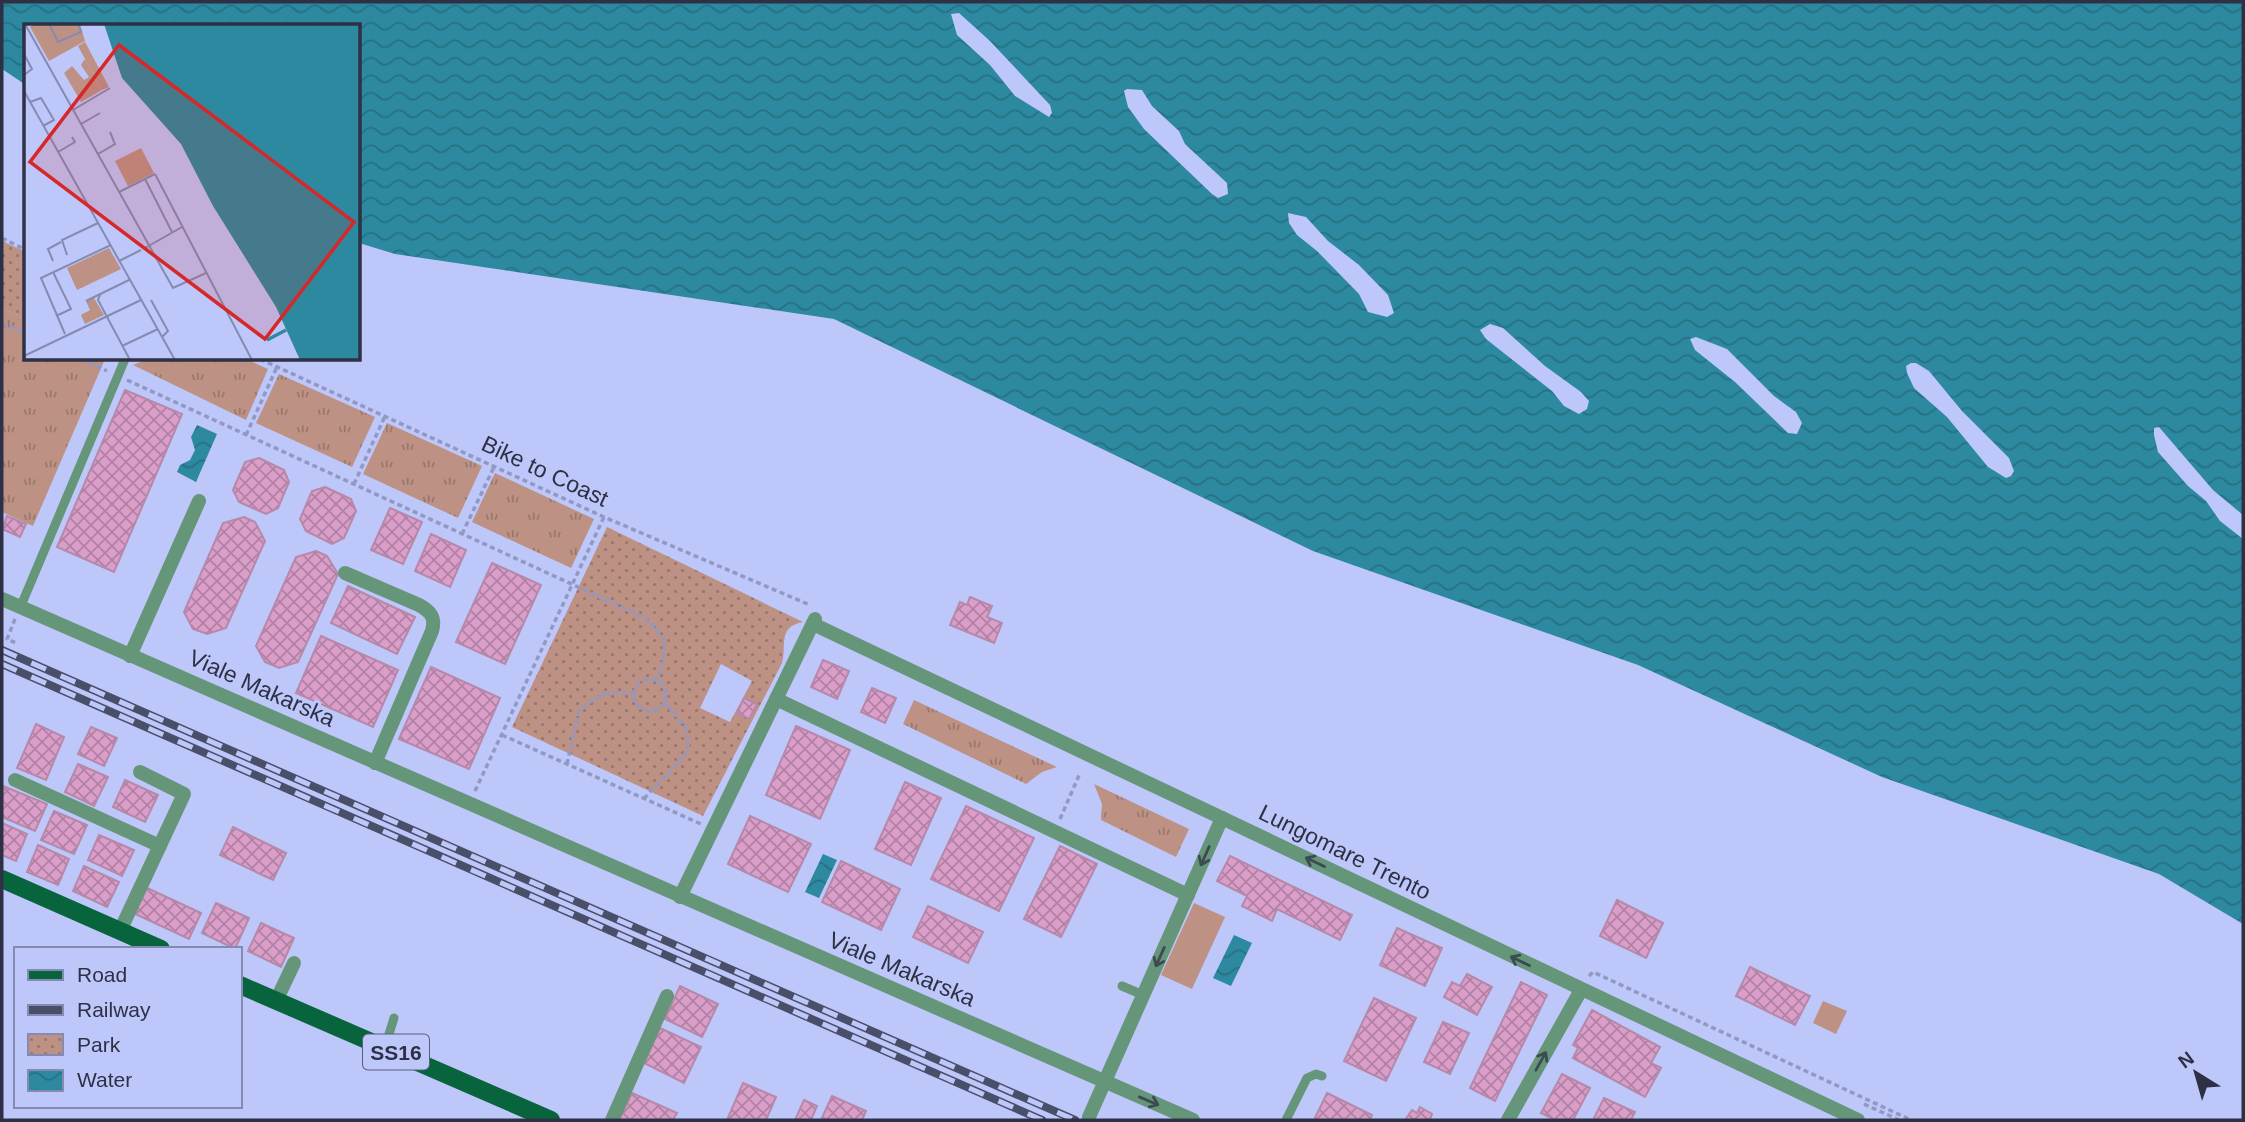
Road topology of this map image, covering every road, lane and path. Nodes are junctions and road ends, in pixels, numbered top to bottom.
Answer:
1 (2, 238) edge
2 (24, 249) edge
3 (2, 323) edge
4 (24, 333) edge
5 (83, 360) edge
6 (125, 360) edge
7 (262, 360) edge
8 (277, 367) junction
9 (118, 376) junction
10 (385, 416) junction
11 (246, 435) junction
12 (494, 467) junction
13 (354, 484) junction
14 (199, 501) dead end
15 (604, 517) junction
16 (462, 534) junction
17 (345, 573) dead end
18 (573, 584) junction
19 (2, 599) edge
20 (20, 608) junction
21 (816, 617) junction
22 (18, 644) dead end
23 (130, 656) junction
24 (657, 681) junction
25 (634, 694) junction
26 (776, 699) junction
27 (664, 702) junction
28 (502, 735) junction
29 (375, 763) junction
30 (567, 765) junction
31 (140, 772) dead end
32 (1080, 773) dead end
33 (15, 780) dead end
34 (644, 799) junction
35 (469, 804) junction
36 (1222, 818) junction
37 (1060, 819) dead end
38 (713, 830) junction
39 (160, 846) junction
40 (2, 880) edge
41 (1188, 895) junction
42 (680, 897) junction
43 (120, 931) junction
44 (152, 947) edge
45 (294, 963) dead end
46 (1589, 975) dead end
47 (242, 986) edge
48 (1122, 986) dead end
49 (1581, 990) junction
50 (1143, 995) junction
51 (667, 996) dead end
52 (276, 1001) junction
53 (394, 1018) dead end
54 (385, 1047) junction
55 (1322, 1076) dead end
56 (1105, 1082) junction
57 (1089, 1117) dead end
58 (551, 1120) edge
59 (612, 1120) edge
60 (1193, 1120) edge
61 (1286, 1120) edge
62 (1508, 1120) edge
63 (1858, 1120) edge
64 (1911, 1120) edge

1 - 2 path
3 - 4 path
5 - 9 path
6 - 9 lane
7 - 8 path, Bike to Coast
8 - 10 path, Bike to Coast
8 - 11 path
9 - 11 path
9 - 20 lane
10 - 12 path, Bike to Coast
10 - 13 path
11 - 13 path
12 - 15 path, Bike to Coast
12 - 16 path
13 - 16 path
14 - 23 street
15 - 18 path
15 - 21 path, Bike to Coast
16 - 18 path
17 - 29 street
18 - 24 path
18 - 28 path
19 - 20 street, Viale Makarska
20 - 22 path
20 - 23 street, Viale Makarska
21 - 26 street
21 - 36 street, Lungomare Trento
23 - 29 street, Viale Makarska
24 - 25 path
24 - 27 path
25 - 27 path
25 - 30 path
26 - 38 street
26 - 41 street
27 - 34 path
28 - 30 path
28 - 35 path
29 - 35 street, Viale Makarska
30 - 34 path
31 - 39 street
32 - 37 path
33 - 39 street
34 - 38 path
35 - 42 street, Viale Makarska
36 -> 41 street
49 -> 36 street, Lungomare Trento
38 - 42 street
39 - 43 street
40 - 43 main road
41 -> 50 street
42 - 56 street, Viale Makarska
43 - 44 main road
45 - 52 street
46 - 64 path
47 - 52 main road, SS16
48 - 50 lane
62 -> 49 street
49 - 63 street, Lungomare Trento
50 - 56 street
51 - 59 street
52 - 54 main road, SS16
53 - 54 lane
54 - 58 main road, SS16
55 - 61 lane
56 - 57 street
56 -> 60 street, Viale Makarska

